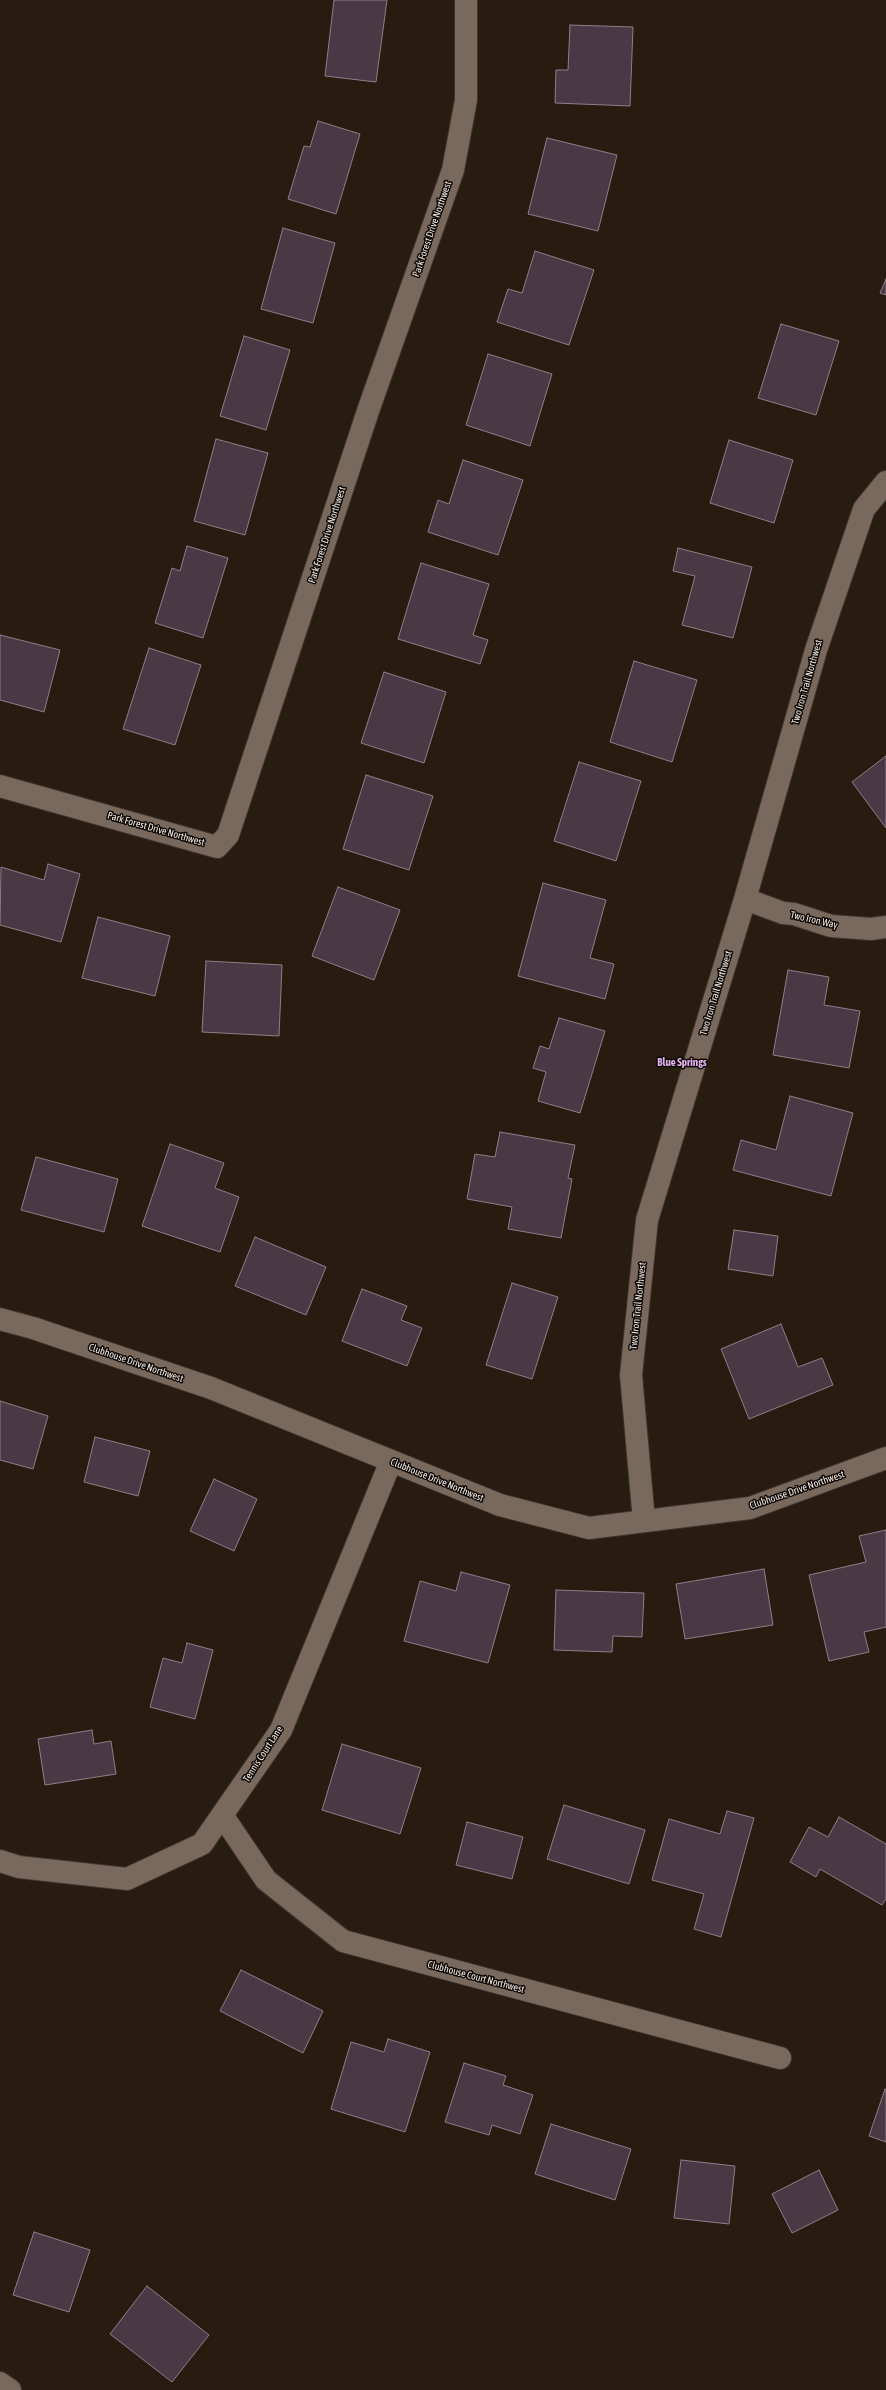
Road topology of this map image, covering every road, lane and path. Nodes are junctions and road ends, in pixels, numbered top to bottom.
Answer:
1 (466, 0) edge
2 (886, 482) edge
3 (0, 786) edge
4 (745, 899) junction
5 (886, 927) edge
6 (0, 1319) edge
7 (886, 1458) edge
8 (391, 1461) junction
9 (644, 1521) junction
10 (222, 1815) junction
11 (0, 1861) edge
12 (780, 2058) dead end
13 (0, 2383) edge
14 (10, 2390) edge

1 - 3 street, Park Forest Drive Northwest
2 - 4 street, Two Iron Trail Northwest
4 - 5 street, Two Iron Way
4 - 9 street, Two Iron Trail Northwest
6 - 8 street, Clubhouse Drive Northwest
7 - 9 street, Clubhouse Drive Northwest
8 - 9 street, Clubhouse Drive Northwest
8 - 10 street, Tennis Court Lane
10 - 11 street, Tennis Court Lane
10 - 12 street, Clubhouse Court Northwest
13 - 14 street

